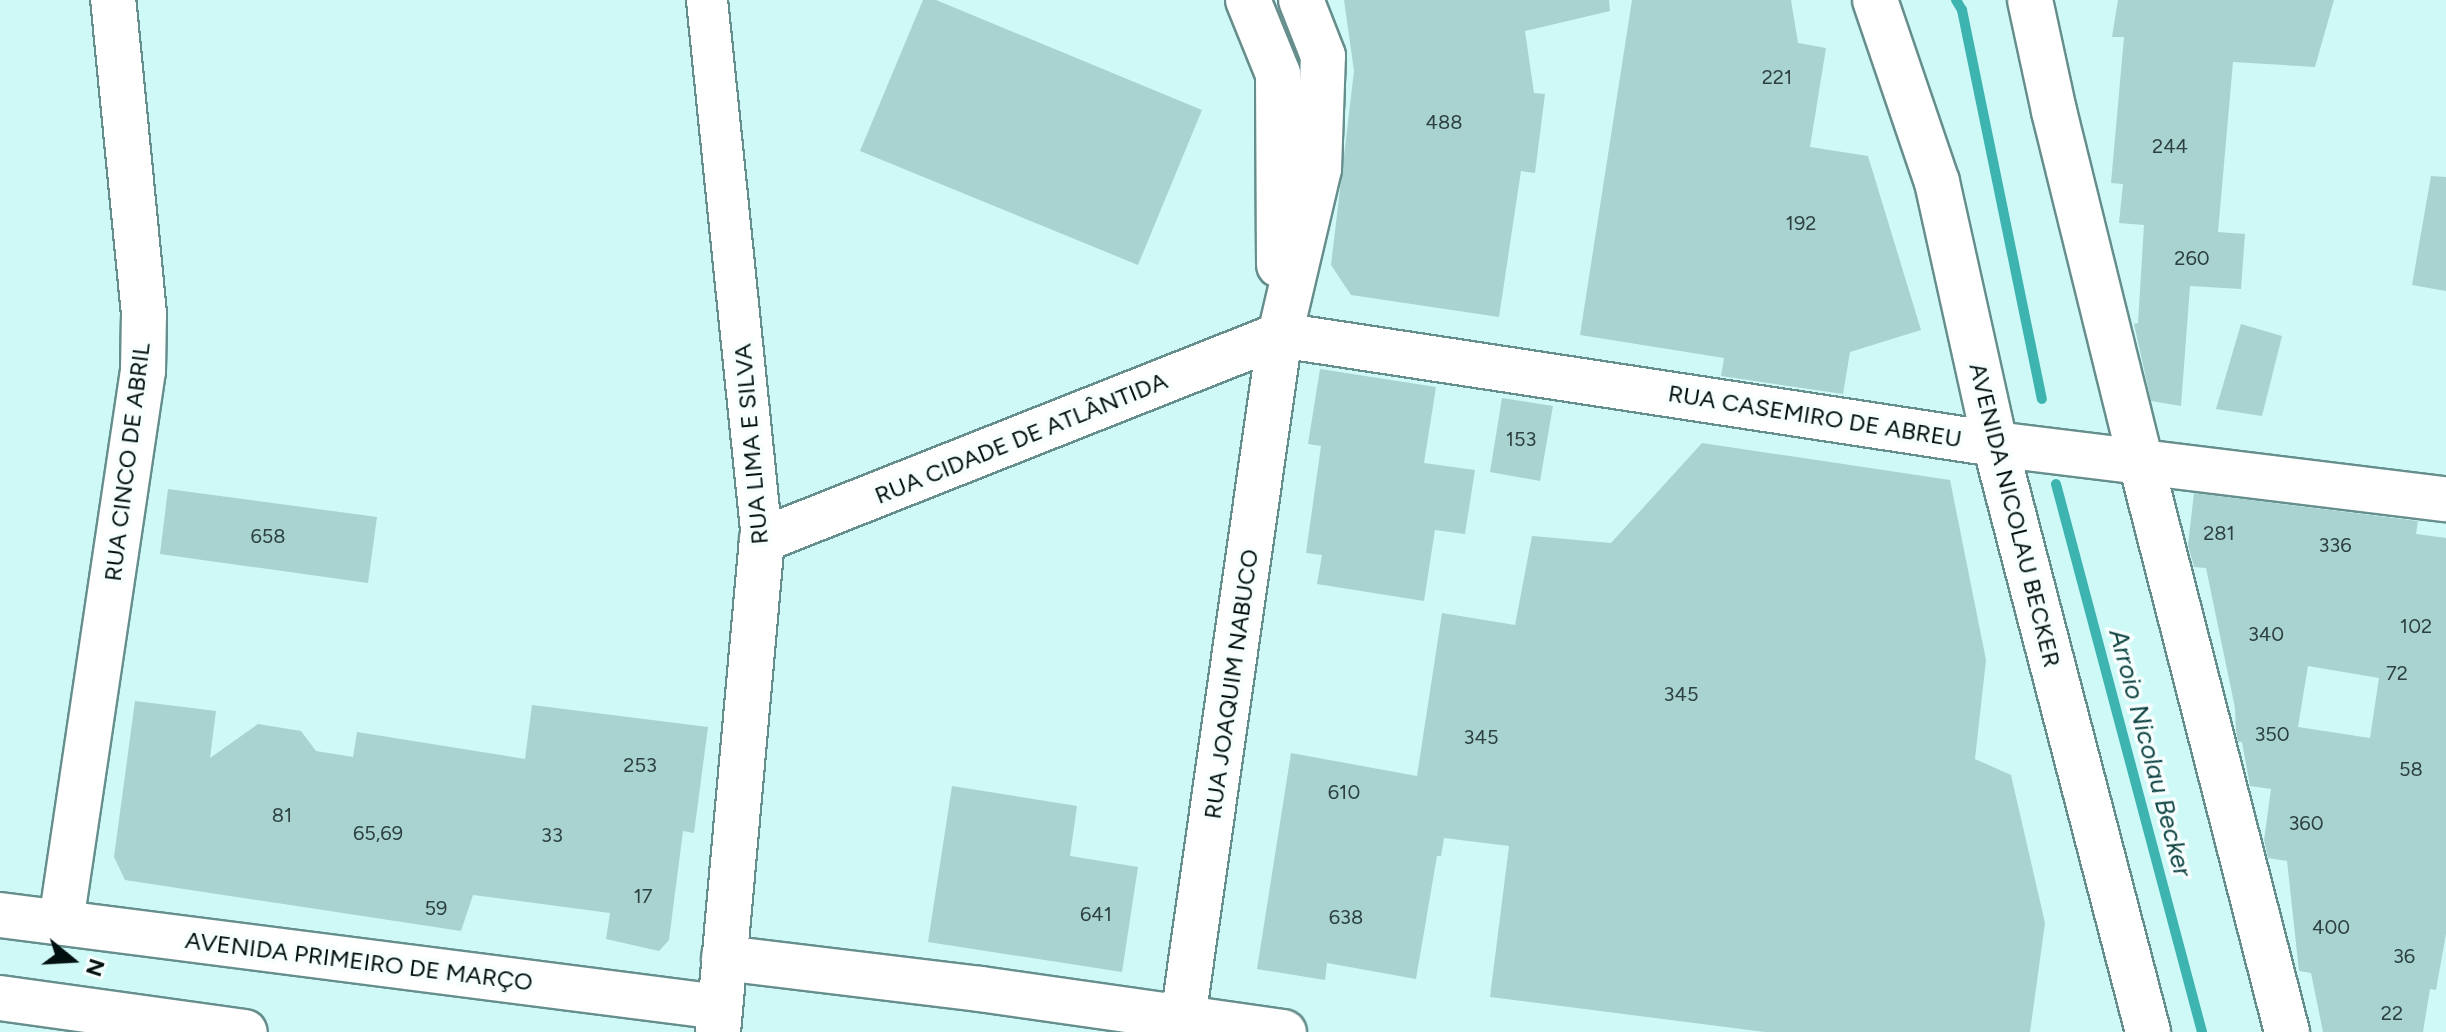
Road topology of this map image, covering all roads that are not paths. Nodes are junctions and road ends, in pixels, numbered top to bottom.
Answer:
1 (113, 0) edge
2 (707, 0) edge
3 (1248, 0) edge
4 (1301, 0) edge
5 (1875, 0) edge
6 (2030, 0) edge
7 (1280, 335) junction
8 (1995, 444) junction
9 (2140, 459) junction
10 (2446, 499) edge
11 (762, 540) junction
12 (0, 915) edge
13 (61, 922) junction
14 (724, 958) junction
15 (0, 998) edge
16 (718, 1020) edge
17 (1182, 1025) edge
18 (245, 1032) edge
19 (1284, 1032) edge
20 (2148, 1032) edge
21 (2287, 1032) edge

1 - 13 street, RUA CINCO DE ABRIL
2 - 11 street, RUA LIMA E SILVA
3 - 7 street, RUA JOAQUIM NABUCO
4 - 7 street, RUA JOAQUIM NABUCO
5 - 8 street, AVENIDA NICOLAU BECKER
6 - 9 street
7 - 8 street, RUA CASEMIRO DE ABREU
7 - 11 street, RUA CIDADE DE ATLÂNTIDA
7 - 17 street, RUA JOAQUIM NABUCO
8 - 9 street, RUA CASEMIRO DE ABREU
8 - 20 street, AVENIDA NICOLAU BECKER
9 - 10 street, RUA CASEMIRO DE ABREU
9 - 21 street
11 - 14 street, RUA LIMA E SILVA
12 - 13 street, AVENIDA PRIMEIRO DE MARÇO
13 - 16 street, AVENIDA PRIMEIRO DE MARÇO
14 - 16 street, RUA LIMA E SILVA
14 - 17 street
15 - 18 street
17 - 19 street

